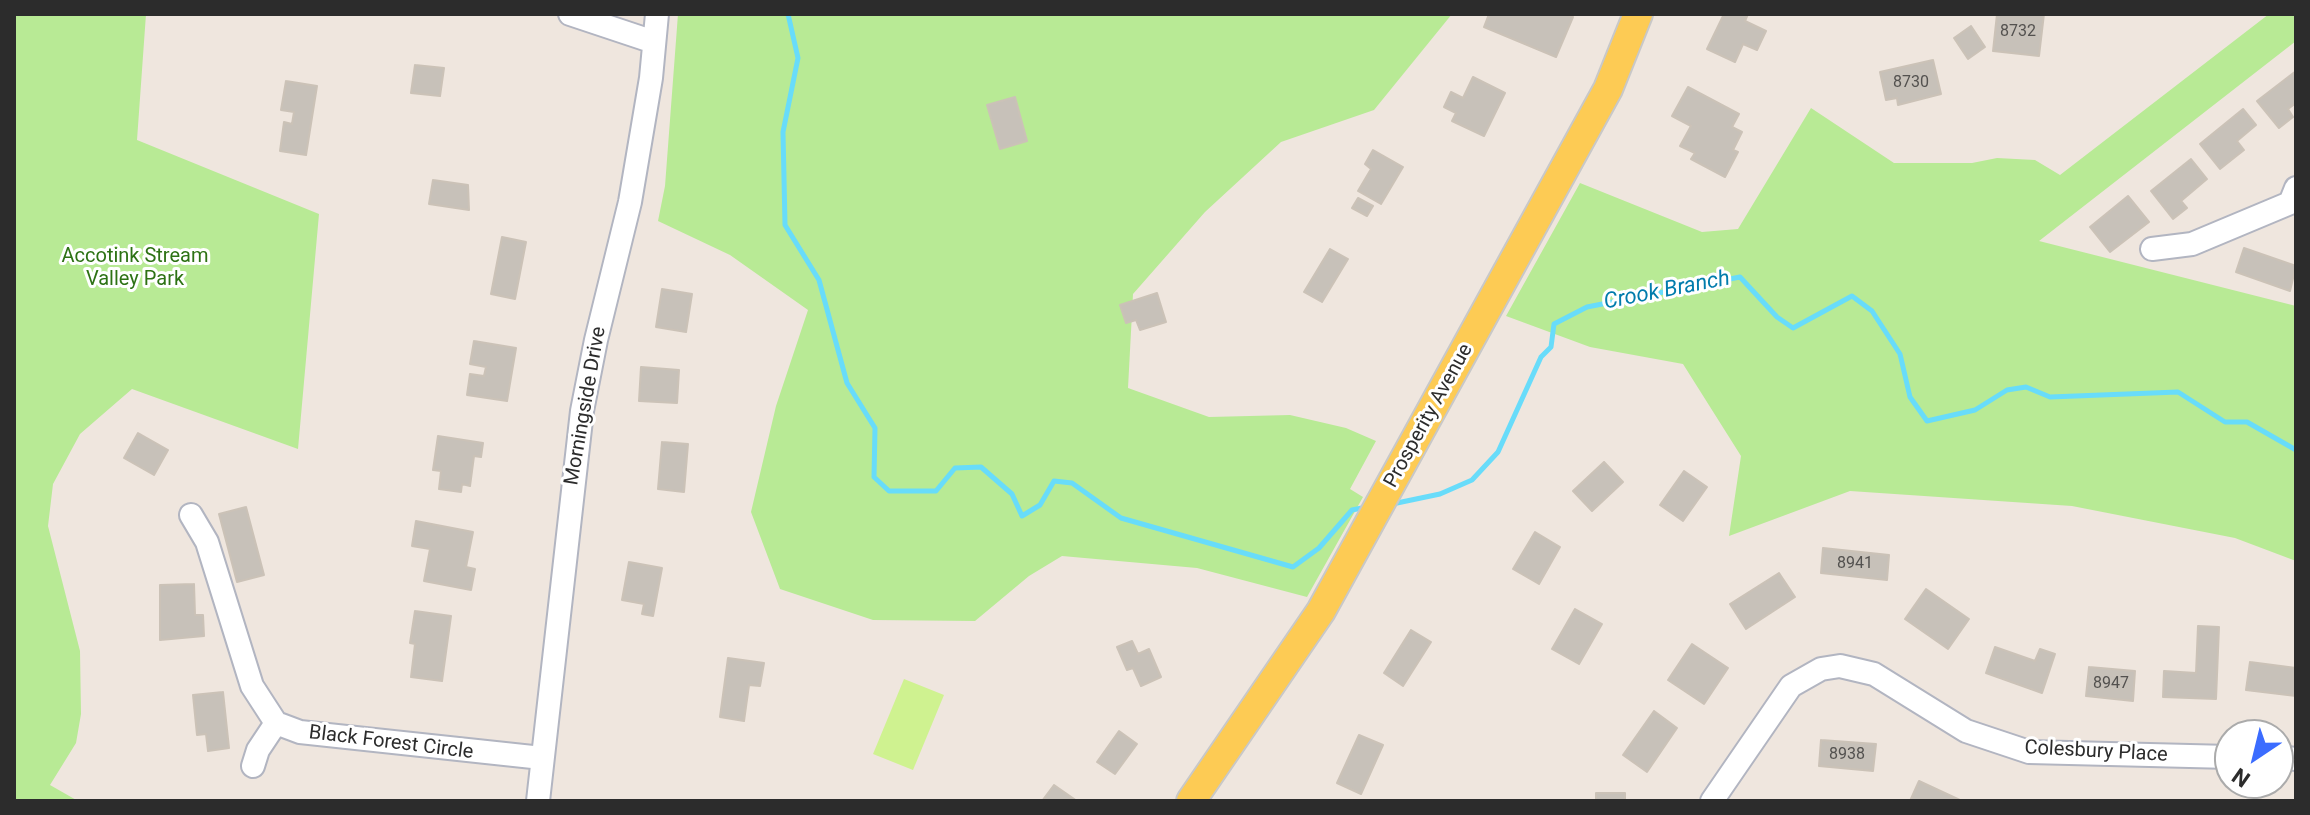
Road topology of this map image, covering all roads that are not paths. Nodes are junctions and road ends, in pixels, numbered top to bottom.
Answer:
1 (570, 14) edge
2 (657, 14) edge
3 (1638, 14) edge
4 (654, 42) junction
5 (2293, 196) edge
6 (2152, 249) dead end
7 (191, 515) dead end
8 (276, 723) junction
9 (2214, 757) edge
10 (542, 758) junction
11 (253, 766) dead end
12 (538, 801) edge
13 (1191, 801) edge
14 (1712, 801) edge

1 - 4 street
2 - 4 street, Morningside Drive
3 - 13 main road, Prosperity Avenue
4 - 10 street, Morningside Drive
5 - 6 street
7 - 8 street
8 - 10 street, Black Forest Circle
8 - 11 street
9 - 14 street, Colesbury Place
10 - 12 street, Morningside Drive

